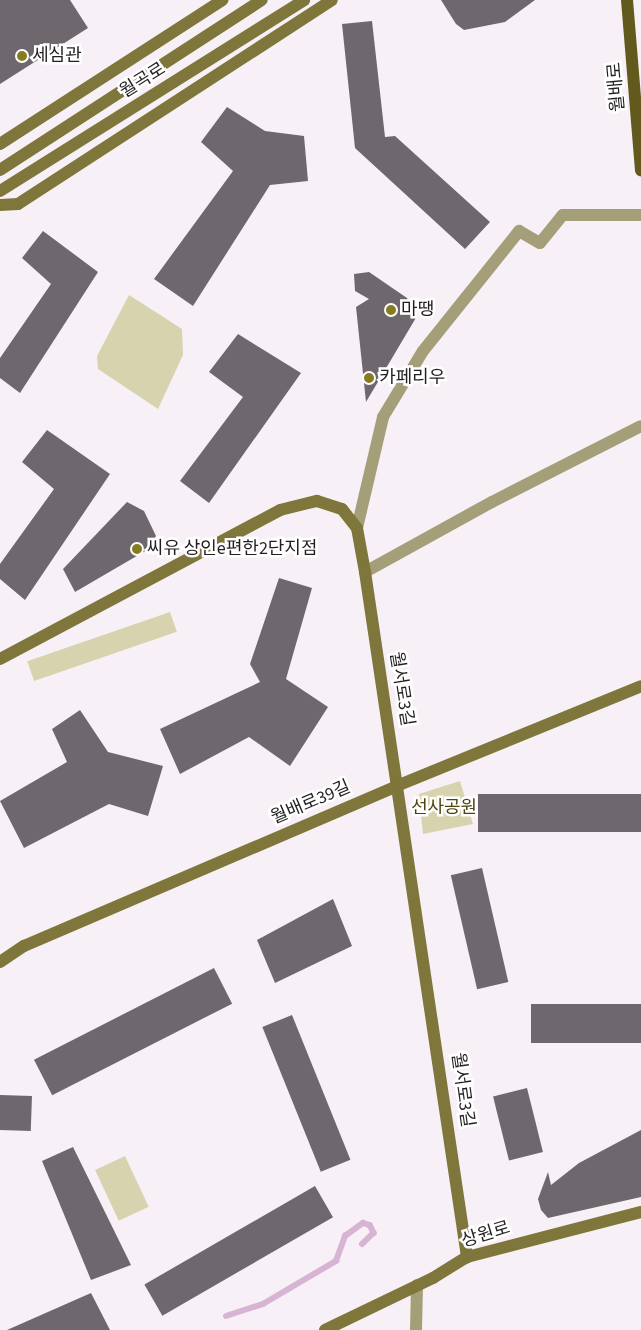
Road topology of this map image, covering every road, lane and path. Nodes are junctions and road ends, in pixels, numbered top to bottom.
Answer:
1 (223, 0) edge
2 (262, 0) edge
3 (304, 0) edge
4 (332, 0) edge
5 (626, 0) edge
6 (0, 144) edge
7 (0, 170) edge
8 (641, 170) edge
9 (0, 191) edge
10 (0, 205) edge
11 (641, 215) edge
12 (641, 426) edge
13 (357, 528) junction
14 (365, 572) junction
15 (0, 659) edge
16 (641, 686) edge
17 (399, 785) junction
18 (0, 962) edge
19 (641, 1212) edge
20 (467, 1257) junction
21 (417, 1285) junction
22 (324, 1330) edge
23 (416, 1330) edge

1 - 6 street
2 - 7 street, 월곡로
3 - 9 street, 월곡로
4 - 10 street
5 - 8 main road, 월배로
11 - 13 street
12 - 14 street
13 - 14 street, 월서로3길
13 - 15 street
14 - 17 street, 월서로3길
16 - 17 street, 월배로39길
17 - 18 street, 월배로39길
17 - 20 street, 월서로3길
19 - 20 street, 상원로
20 - 21 street, 상원로
21 - 22 street, 상원로
21 - 23 street

